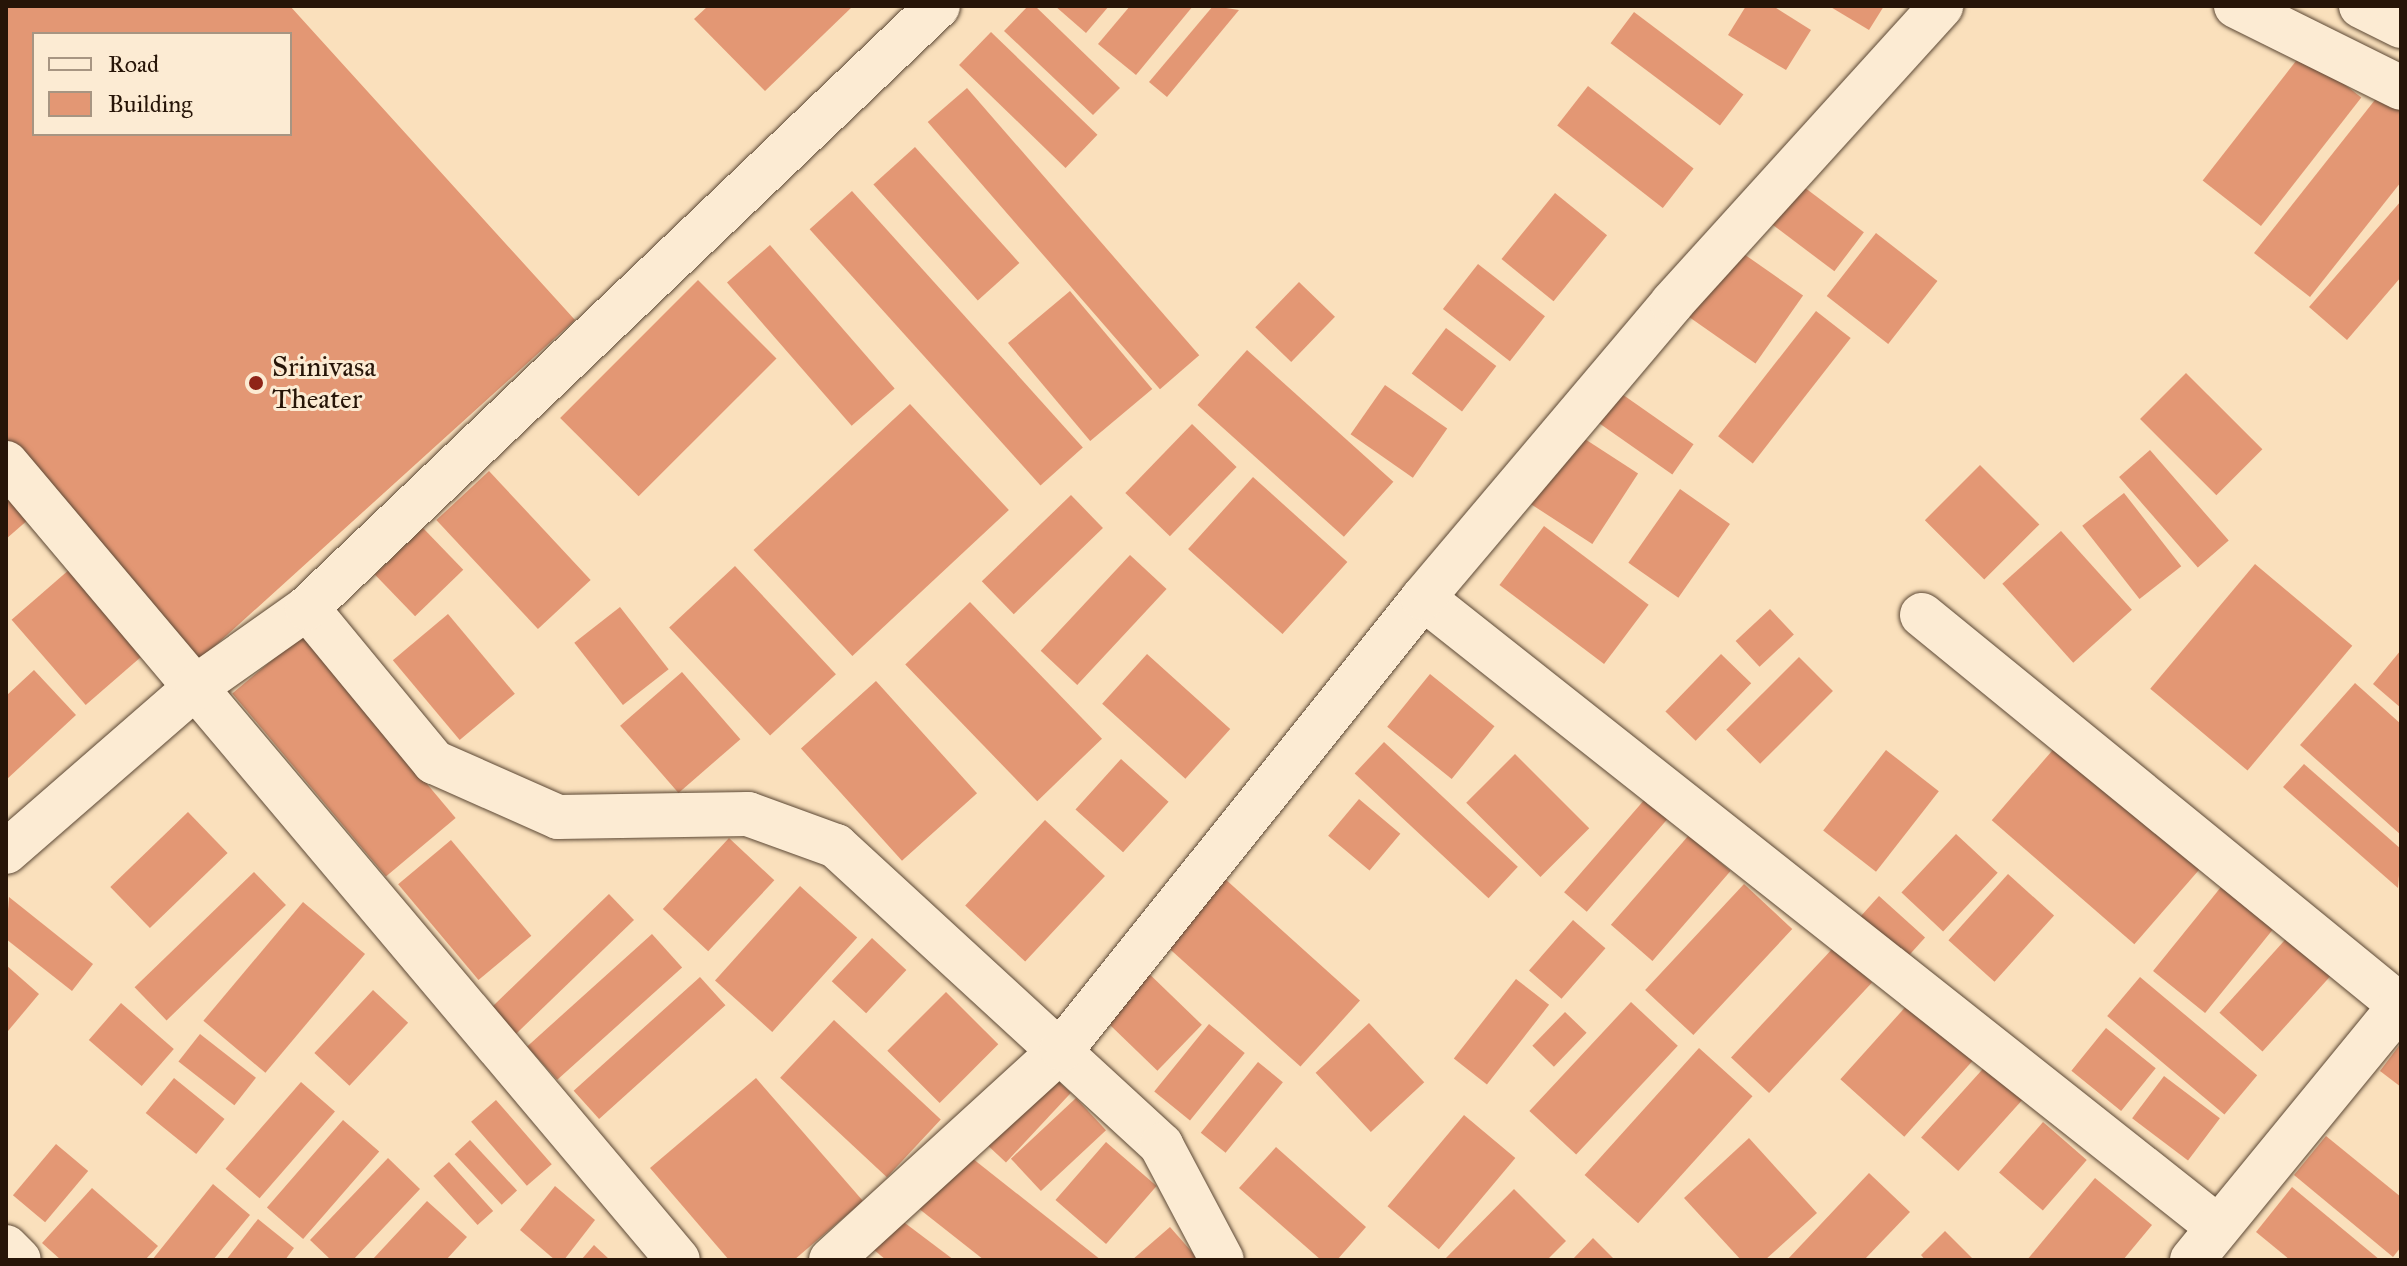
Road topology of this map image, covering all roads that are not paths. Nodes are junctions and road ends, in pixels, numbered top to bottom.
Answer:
1 (938, 6) edge
2 (1941, 6) edge
3 (2236, 6) edge
4 (2361, 6) edge
5 (2401, 26) edge
6 (2401, 88) edge
7 (6, 463) edge
8 (1423, 598) junction
9 (307, 608) junction
10 (1922, 615) dead end
11 (197, 686) junction
12 (6, 852) edge
13 (2401, 1005) edge
14 (1062, 1049) junction
15 (2205, 1244) edge
16 (6, 1247) edge
17 (19, 1260) edge
18 (678, 1260) edge
19 (831, 1260) edge
20 (1222, 1260) edge

1 - 9 street
2 - 8 street
3 - 6 street
4 - 5 street
7 - 11 street
8 - 14 street
8 - 15 street
9 - 11 street
9 - 14 street
10 - 13 street
11 - 12 street
11 - 18 street
13 - 15 street
14 - 19 street
14 - 20 street
16 - 17 street

